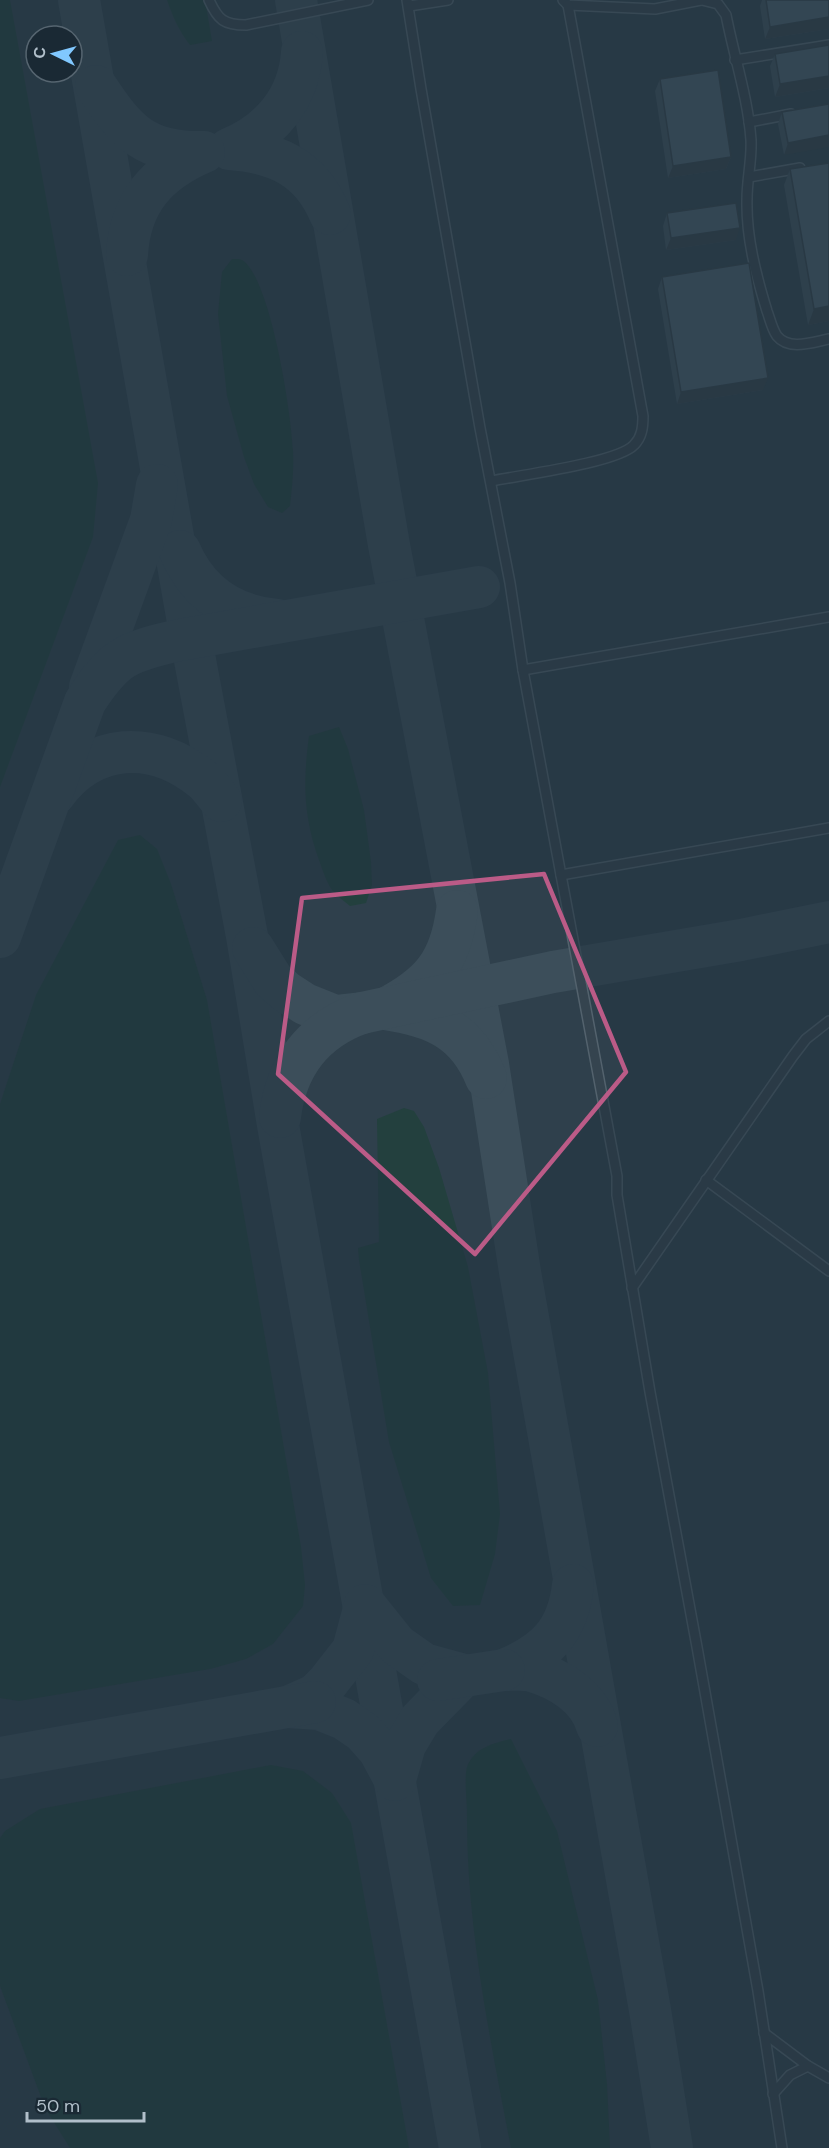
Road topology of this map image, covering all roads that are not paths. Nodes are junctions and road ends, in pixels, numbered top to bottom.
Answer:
1 (209, 0) edge
2 (368, 0) edge
3 (448, 0) edge
4 (701, 0) edge
5 (565, 2) edge
6 (408, 3) edge
7 (829, 45) edge
8 (735, 60) junction
9 (806, 111) edge
10 (749, 122) junction
11 (806, 167) edge
12 (749, 177) junction
13 (829, 339) edge
14 (492, 481) junction
15 (829, 617) edge
16 (523, 670) junction
17 (829, 828) edge
18 (561, 875) junction
19 (829, 1021) edge
20 (706, 1180) junction
21 (829, 1271) edge
22 (632, 1288) junction
23 (764, 2033) junction
24 (808, 2066) junction
25 (829, 2078) edge
26 (773, 2094) junction
27 (782, 2148) edge

1 - 2 lane
3 - 6 lane
4 - 5 lane
4 - 8 lane
5 - 14 lane
6 - 14 lane
7 - 8 lane
8 - 10 lane
9 - 10 lane
10 - 12 lane
11 - 12 lane
12 - 13 lane
14 - 16 lane
15 - 16 lane
16 - 18 lane
17 - 18 lane
18 - 22 lane
19 - 20 lane
20 - 21 lane
20 - 22 lane
22 - 23 lane
23 - 24 lane
23 - 26 lane
24 - 25 lane
24 - 26 lane
26 - 27 lane

